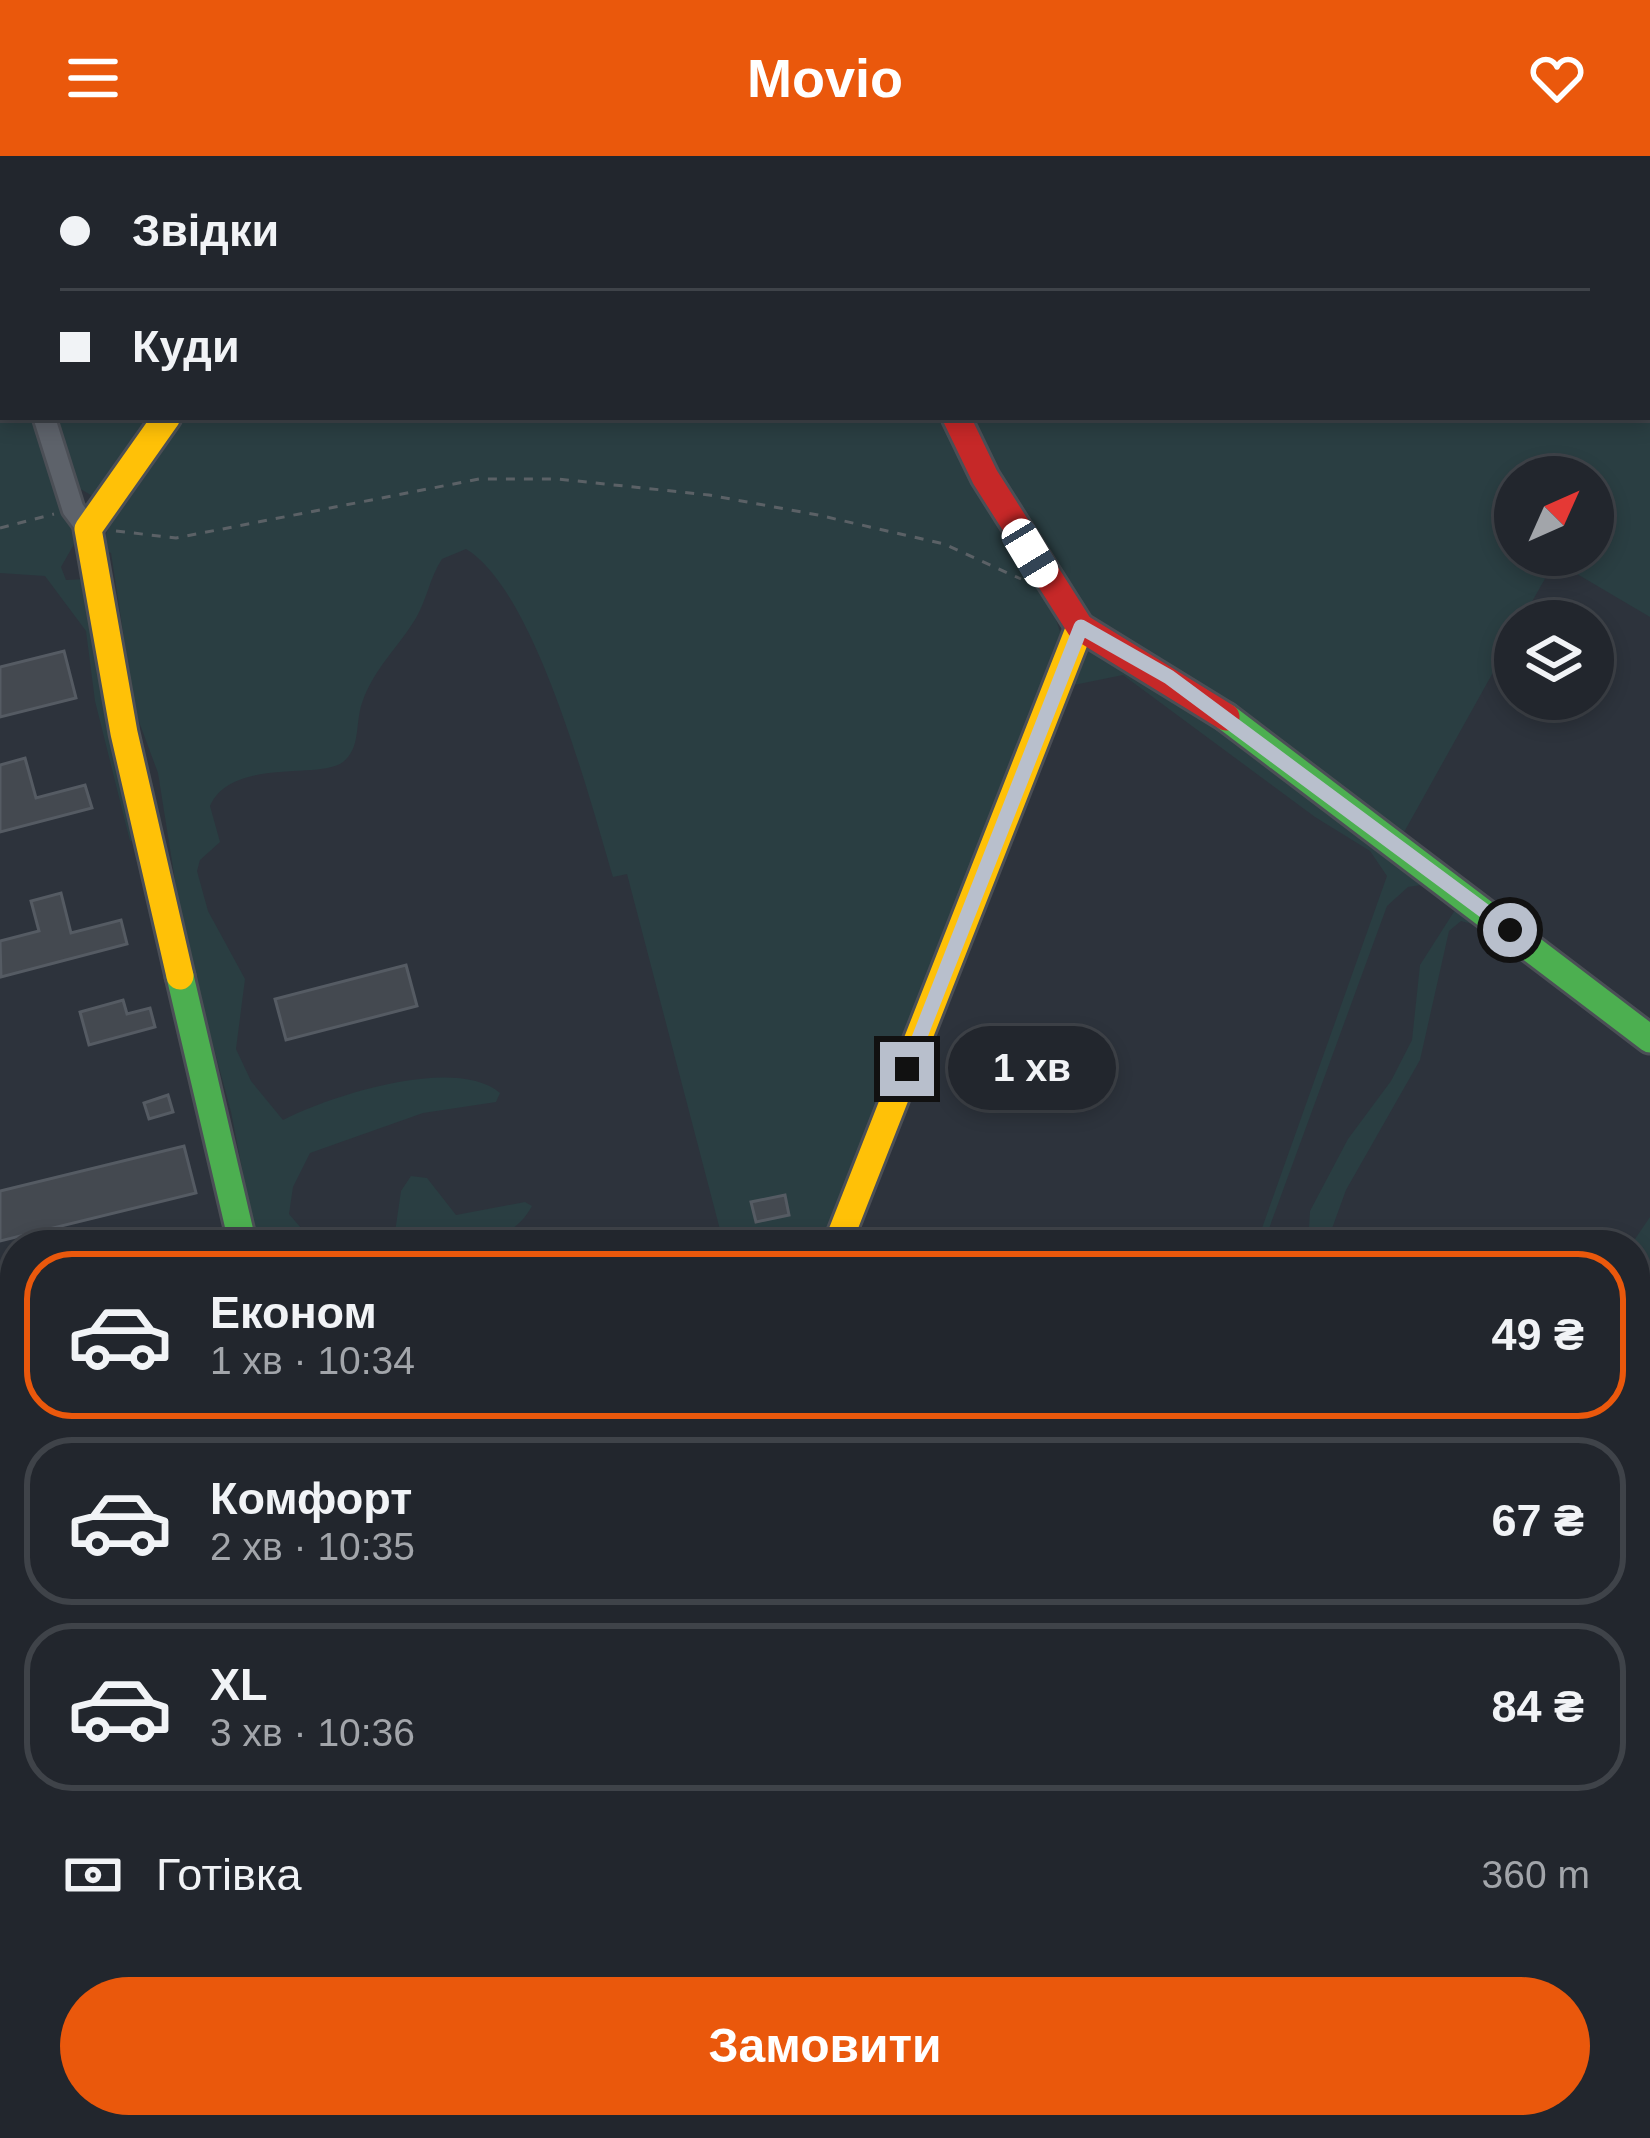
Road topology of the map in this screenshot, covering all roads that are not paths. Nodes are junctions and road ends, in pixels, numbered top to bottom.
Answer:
1 (45, 420) edge
2 (164, 420) edge
3 (958, 420) edge
4 (81, 519) junction
5 (1081, 627) junction
6 (1650, 1040) edge
7 (240, 1230) edge
8 (843, 1230) edge

1 - 4 street
2 - 4 street
3 - 5 street
4 - 7 street
5 - 6 street
5 - 8 street

